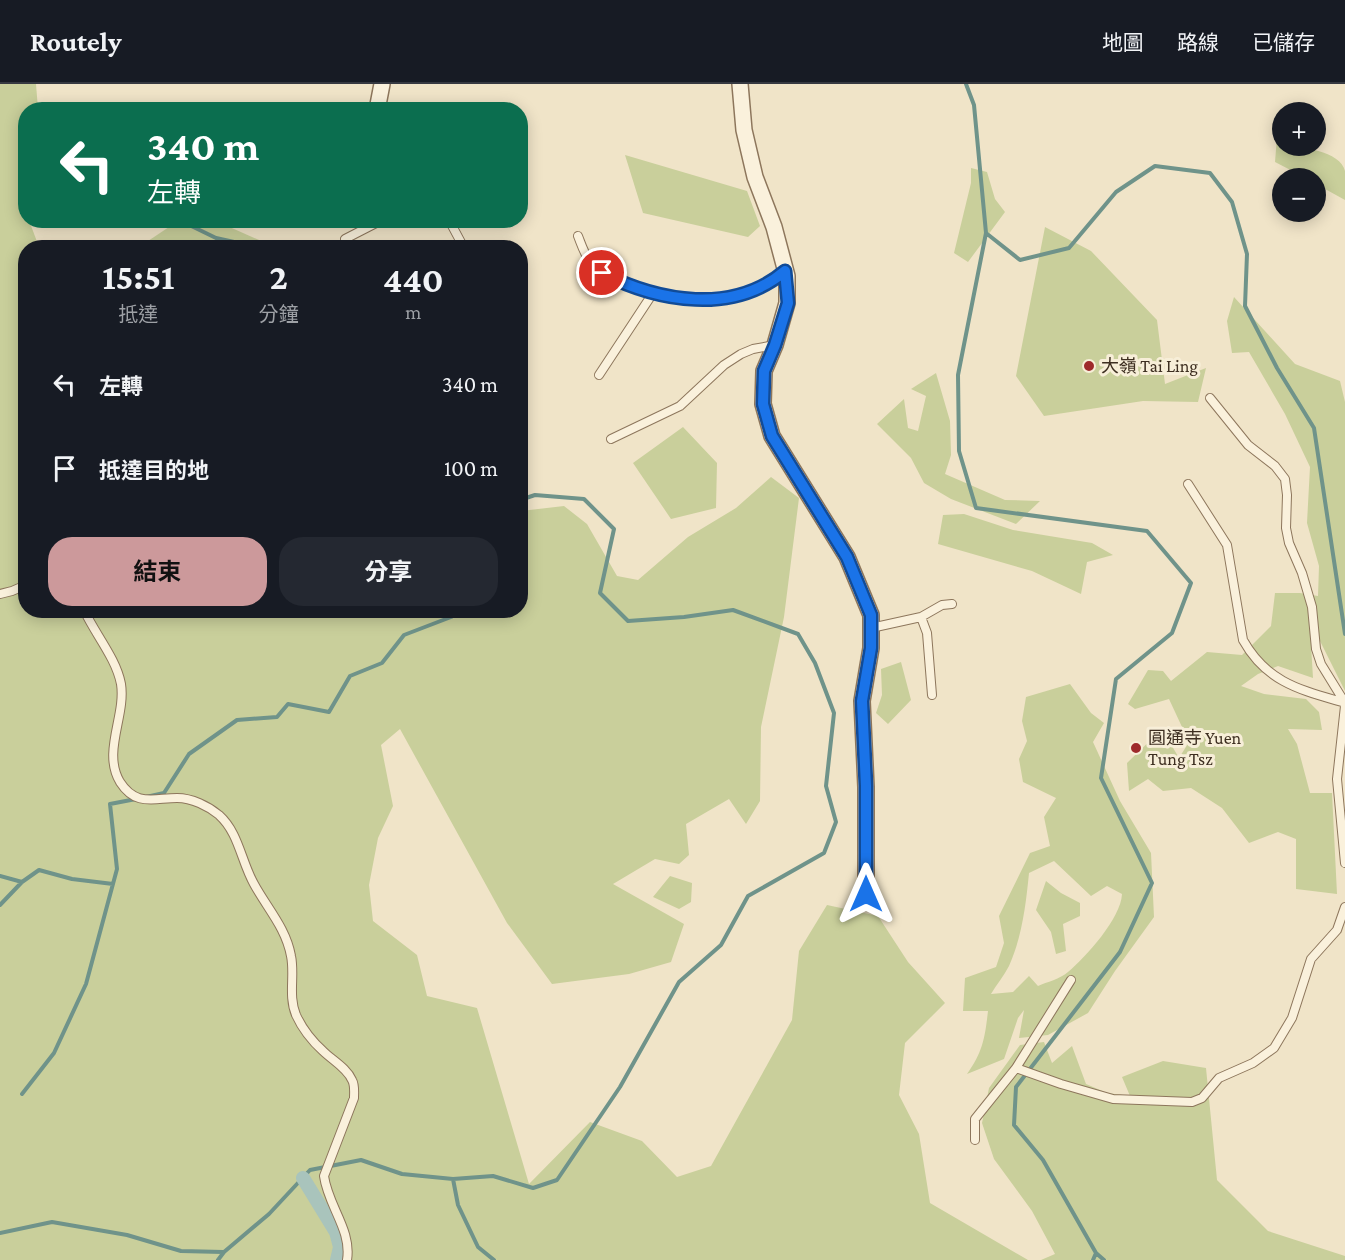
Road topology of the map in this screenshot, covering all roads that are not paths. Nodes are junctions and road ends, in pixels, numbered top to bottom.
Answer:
1 (381, 84) edge
2 (740, 84) edge
3 (378, 102) edge
4 (367, 228) edge
5 (578, 236) dead end
6 (345, 240) edge
7 (785, 271) junction
8 (653, 293) junction
9 (775, 345) junction
10 (599, 375) dead end
11 (1210, 398) dead end
12 (611, 439) dead end
13 (1188, 484) dead end
14 (18, 588) edge
15 (0, 594) edge
16 (952, 604) dead end
17 (921, 617) junction
18 (88, 618) edge
19 (871, 628) junction
20 (932, 695) dead end
21 (1345, 704) edge
22 (1343, 735) edge
23 (1343, 812) edge
24 (1345, 863) edge
25 (866, 894) dead end
26 (1345, 907) edge
27 (1071, 980) dead end
28 (1019, 1069) junction
29 (975, 1140) dead end
30 (347, 1260) edge

1 - 3 street
2 - 7 street
4 - 6 lane
5 - 8 lane
7 - 8 lane
7 - 9 street
8 - 10 lane
9 - 12 lane
9 - 19 street
11 - 21 lane
13 - 21 lane
14 - 15 lane
16 - 17 lane
17 - 19 lane
17 - 20 lane
18 - 30 lane
19 - 25 street
21 - 22 lane
22 - 23 lane
23 - 24 lane
26 - 28 lane
27 - 28 lane
28 - 29 lane

